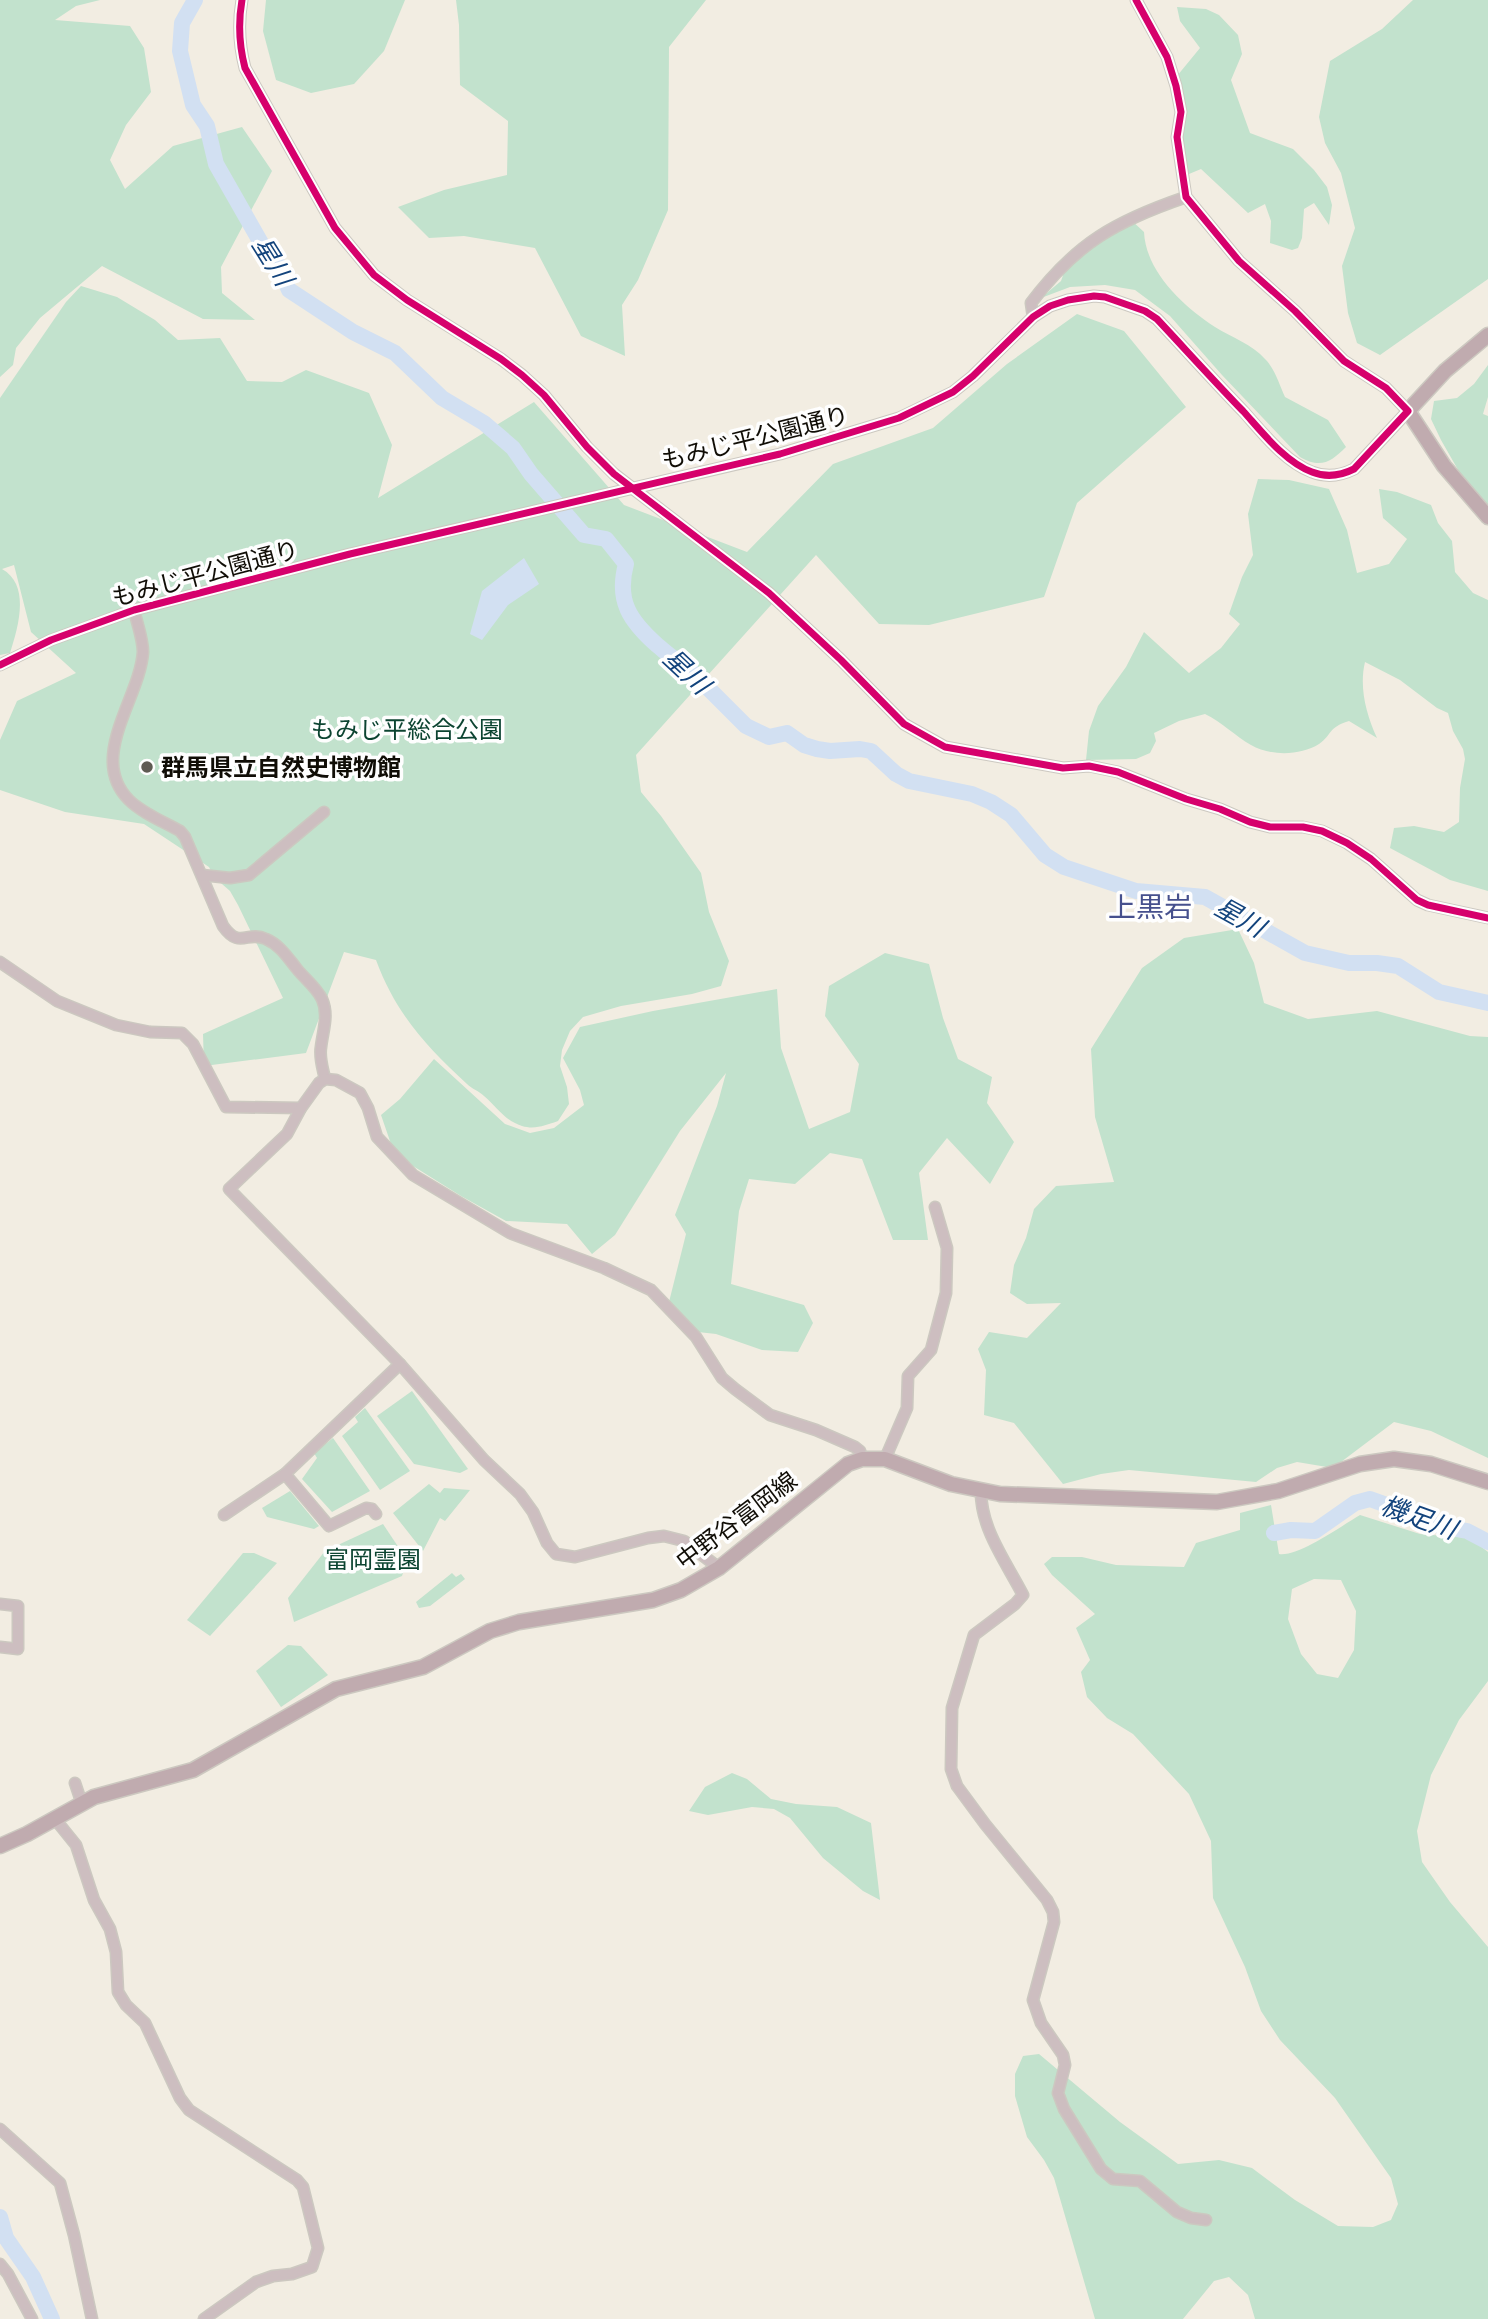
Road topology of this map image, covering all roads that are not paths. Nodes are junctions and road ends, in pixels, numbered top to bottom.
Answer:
1 (242, 0) edge
2 (1136, 0) edge
3 (1186, 197) junction
4 (1032, 317) junction
5 (1488, 335) edge
6 (1408, 411) junction
7 (630, 487) junction
8 (1488, 517) edge
9 (134, 610) junction
10 (0, 665) edge
11 (324, 813) dead end
12 (202, 875) junction
13 (1488, 918) edge
14 (0, 962) edge
15 (325, 1079) junction
16 (301, 1108) junction
17 (935, 1207) dead end
18 (400, 1364) junction
19 (862, 1460) junction
20 (885, 1460) junction
21 (285, 1474) junction
22 (1488, 1482) edge
23 (981, 1492) junction
24 (376, 1514) dead end
25 (224, 1515) dead end
26 (719, 1568) junction
27 (0, 1604) edge
28 (0, 1647) edge
29 (75, 1783) dead end
30 (82, 1804) junction
31 (55, 1819) junction
32 (0, 1846) edge
33 (0, 2129) edge
34 (1206, 2220) dead end
35 (0, 2264) edge
36 (21, 2297) junction
37 (25, 2319) edge
38 (32, 2319) edge
39 (92, 2319) edge
40 (205, 2319) edge

1 - 7 street
2 - 3 street
3 - 4 street
3 - 6 street
4 - 6 street, もみじ平公園通り
4 - 7 street, もみじ平公園通り
5 - 6 main road
6 - 8 main road
7 - 9 street, もみじ平公園通り
7 - 13 street
9 - 10 street, もみじ平公園通り
9 - 12 street
11 - 12 street
12 - 15 street
14 - 16 street
15 - 16 street
15 - 19 street
16 - 18 street
17 - 20 street
18 - 21 street
18 - 26 street
19 - 20 main road, 中野谷富岡線
19 - 26 main road, 中野谷富岡線
20 - 23 main road, 中野谷富岡線
21 - 24 street
21 - 25 street
22 - 23 main road, 中野谷富岡線
23 - 34 street
26 - 30 main road, 中野谷富岡線
27 - 28 street
29 - 30 street
30 - 31 main road, 中野谷富岡線
31 - 32 main road, 中野谷富岡線
31 - 40 street
33 - 39 street
35 - 36 street
36 - 37 street
36 - 38 street

